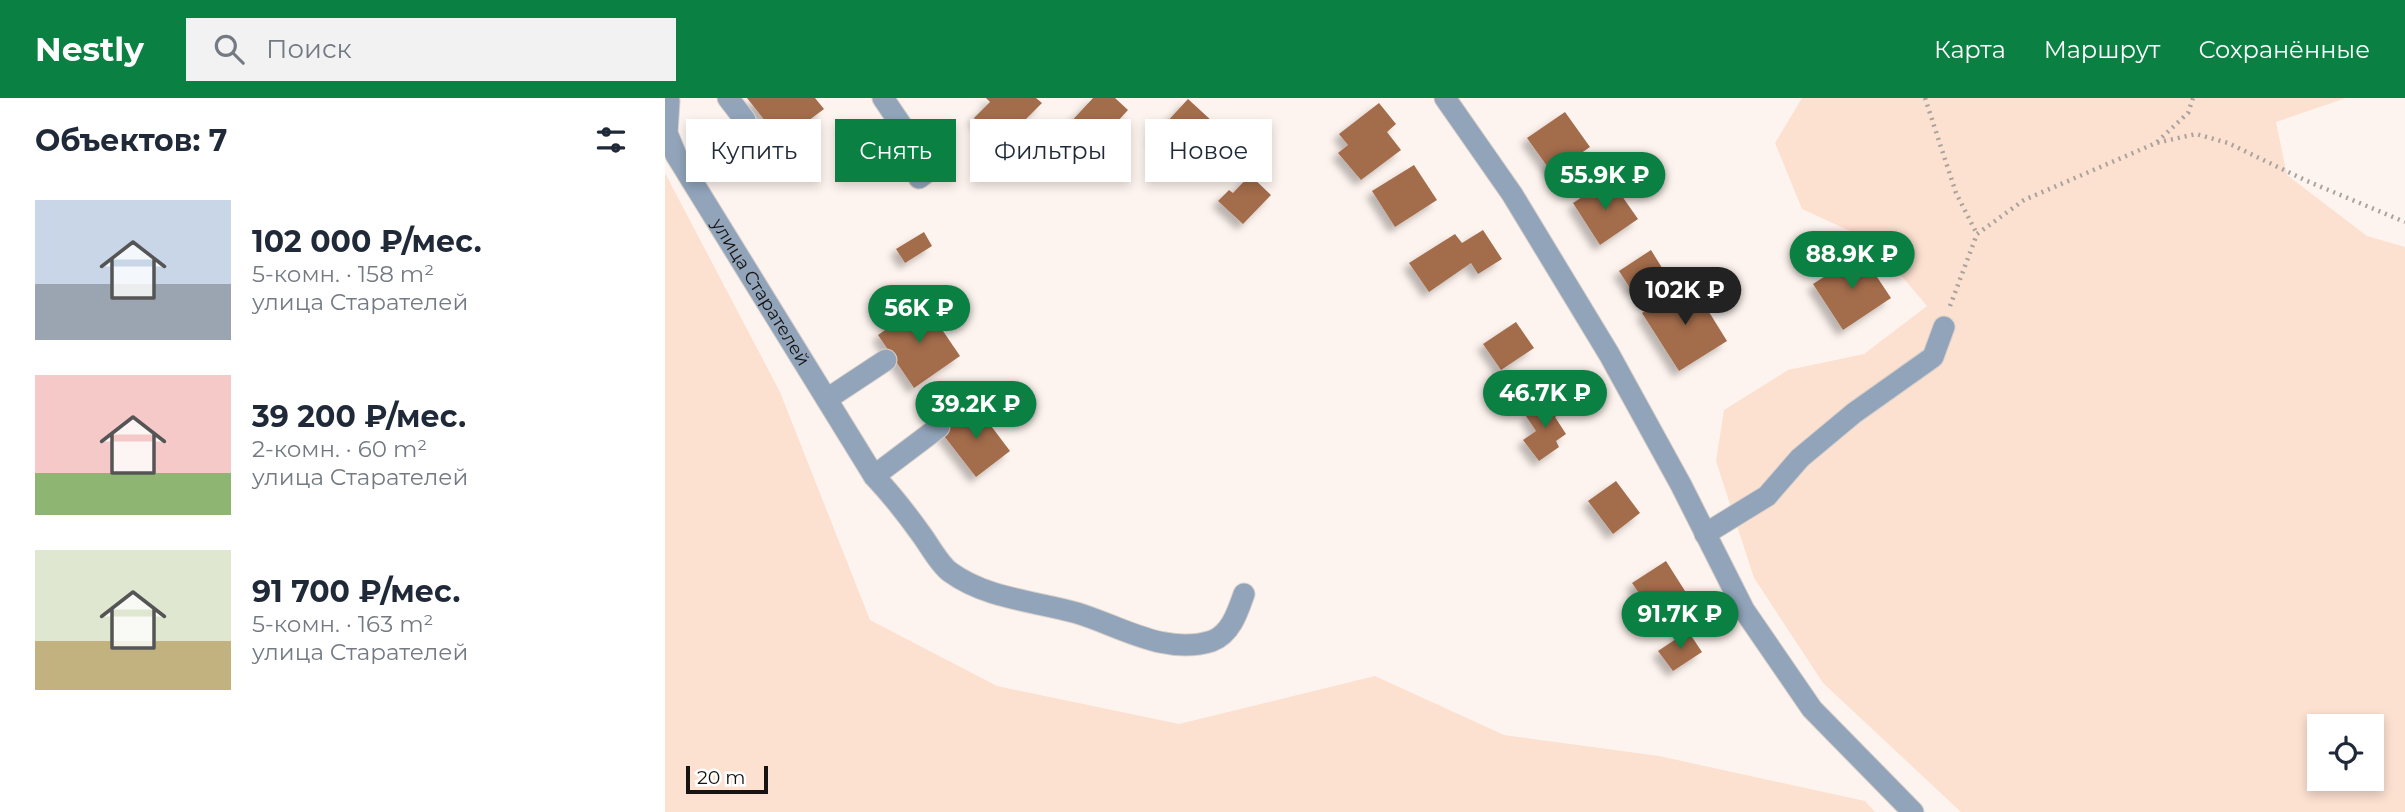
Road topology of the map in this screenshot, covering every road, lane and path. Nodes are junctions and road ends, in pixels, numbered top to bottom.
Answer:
1 (729, 98) edge
2 (883, 98) edge
3 (1445, 98) edge
4 (1925, 98) edge
5 (2193, 98) edge
6 (669, 100) edge
7 (744, 119) edge
8 (895, 119) edge
9 (2156, 143) junction
10 (2405, 222) edge
11 (1977, 234) junction
12 (1944, 327) joint
13 (886, 360) dead end
14 (827, 399) junction
15 (939, 427) dead end
16 (874, 476) junction
17 (1705, 534) junction
18 (1244, 594) dead end
19 (1907, 806) edge

1 - 7 street
2 - 8 street
3 - 17 street
4 - 11 path
5 - 9 path
6 - 14 street, улица Старателей
9 - 10 path
9 - 11 path
11 - 12 path
12 - 17 street
13 - 14 street
14 - 16 street, улица Старателей
15 - 16 street
16 - 18 street, улица Старателей
17 - 19 street

